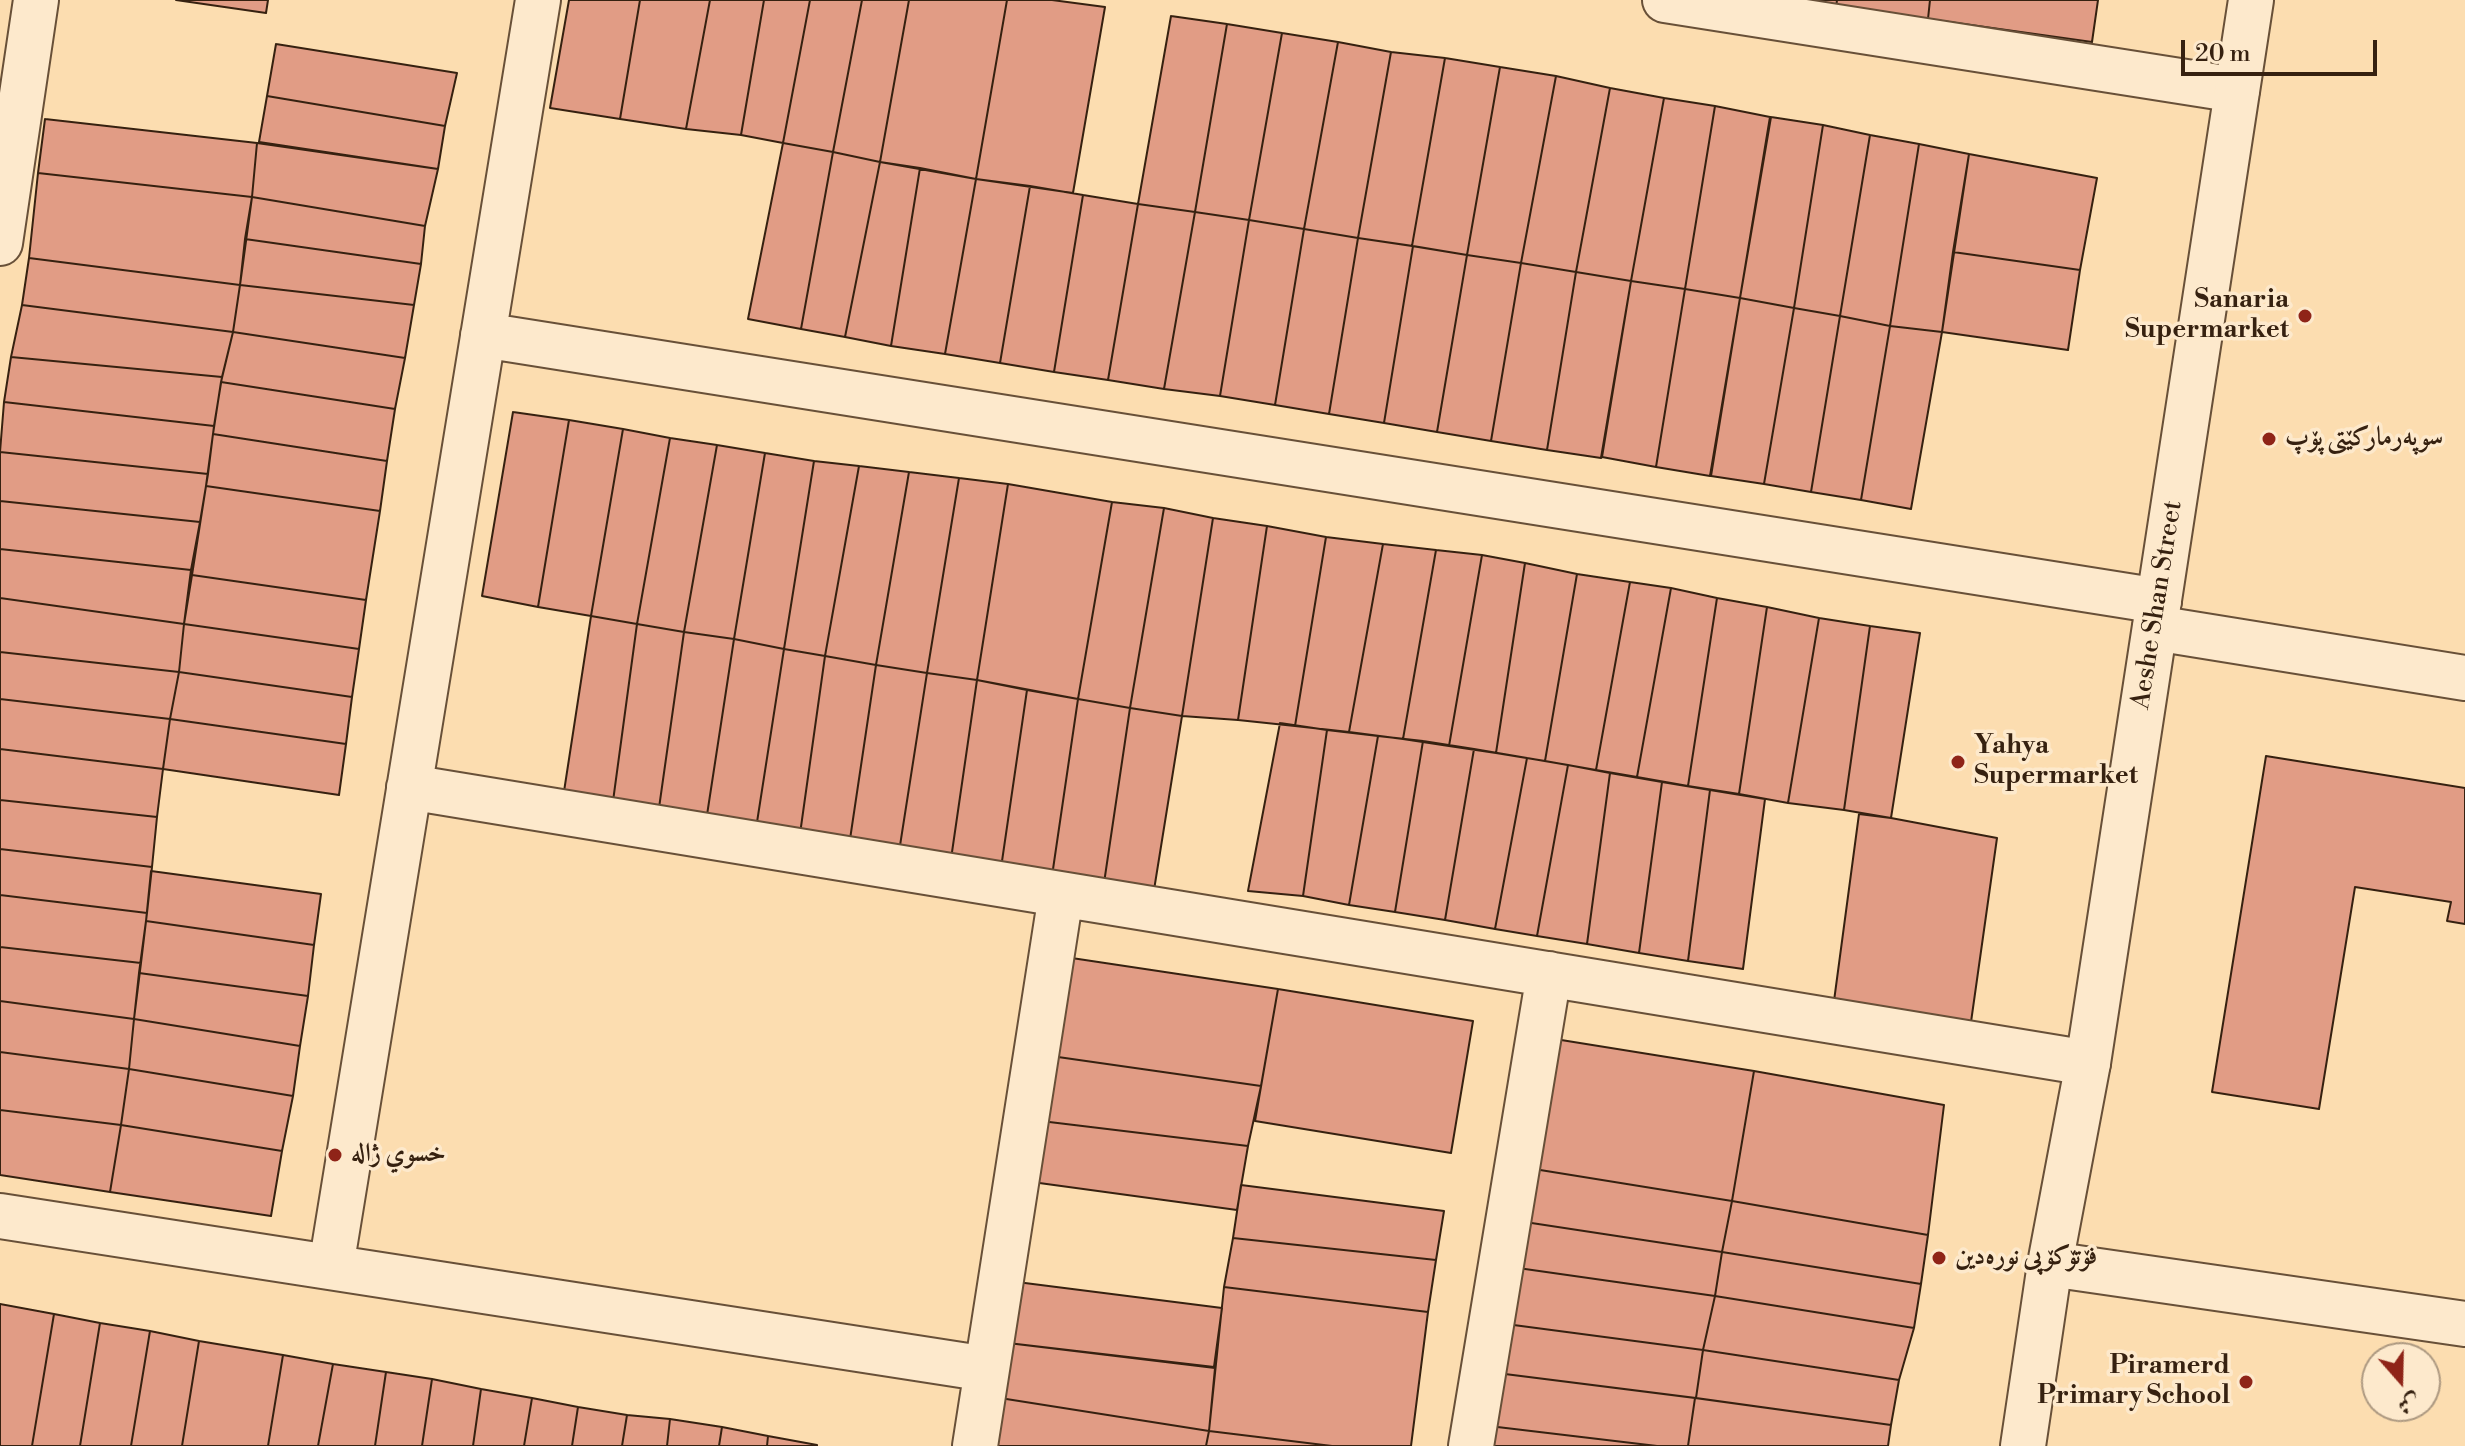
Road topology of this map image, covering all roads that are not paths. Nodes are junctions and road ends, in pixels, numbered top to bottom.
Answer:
1 (36, 0) edge
2 (538, 0) edge
3 (1665, 0) edge
4 (2251, 0) edge
5 (1710, 4) edge
6 (2237, 90) junction
7 (0, 243) edge
8 (483, 335) junction
9 (2157, 614) junction
10 (2465, 678) edge
11 (409, 787) junction
12 (1061, 895) junction
13 (1549, 974) junction
14 (2088, 1063) junction
15 (0, 1216) edge
16 (2050, 1264) junction
17 (331, 1267) junction
18 (2465, 1324) edge
19 (987, 1369) junction
20 (975, 1446) edge
21 (1471, 1446) edge
22 (2023, 1446) edge

1 - 7 street
2 - 8 street
3 - 5 street
4 - 6 street, Aeshe Shan Street
5 - 6 street
6 - 9 street, Aeshe Shan Street
8 - 9 street
8 - 11 street
9 - 10 street
9 - 14 street, Aeshe Shan Street
11 - 12 street
11 - 17 street
12 - 13 street
12 - 19 street
13 - 14 street
13 - 21 street
14 - 16 street, Aeshe Shan Street
15 - 17 street
16 - 18 street
16 - 22 street, Aeshe Shan Street
17 - 19 street
19 - 20 street

